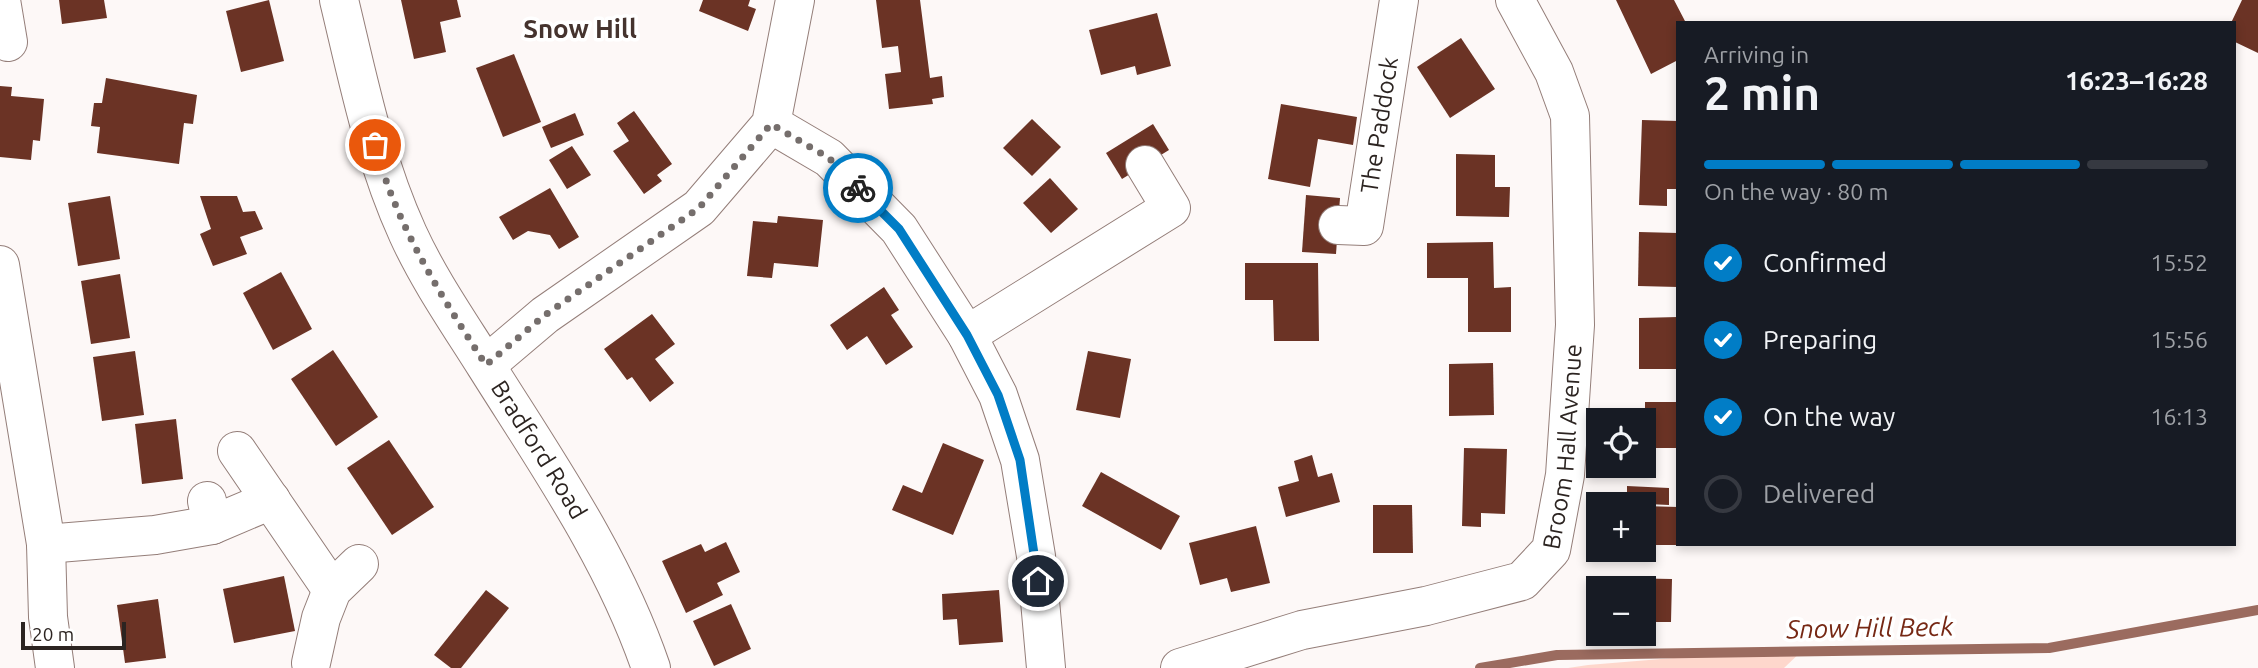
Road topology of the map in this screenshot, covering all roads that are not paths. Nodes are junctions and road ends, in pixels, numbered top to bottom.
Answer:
1 (1, 0) edge
2 (338, 0) edge
3 (795, 0) edge
4 (1399, 0) edge
5 (1515, 0) edge
6 (8, 42) dead end
7 (771, 124) junction
8 (1145, 165) dead end
9 (1338, 225) dead end
10 (0, 265) edge
11 (967, 335) junction
12 (486, 365) junction
13 (237, 451) dead end
14 (271, 500) junction
15 (46, 544) junction
16 (311, 663) dead end
17 (55, 668) edge
18 (651, 668) edge
19 (1046, 668) edge
20 (1180, 668) edge

1 - 6 street
2 - 12 street, Bradford Road
3 - 7 street
4 - 9 street, The Paddock
5 - 20 street, Broom Hall Avenue
7 - 11 street
7 - 12 street
8 - 11 street
10 - 15 street
11 - 19 street
12 - 18 street, Bradford Road
13 - 14 street
14 - 15 street
14 - 16 street
15 - 17 street

